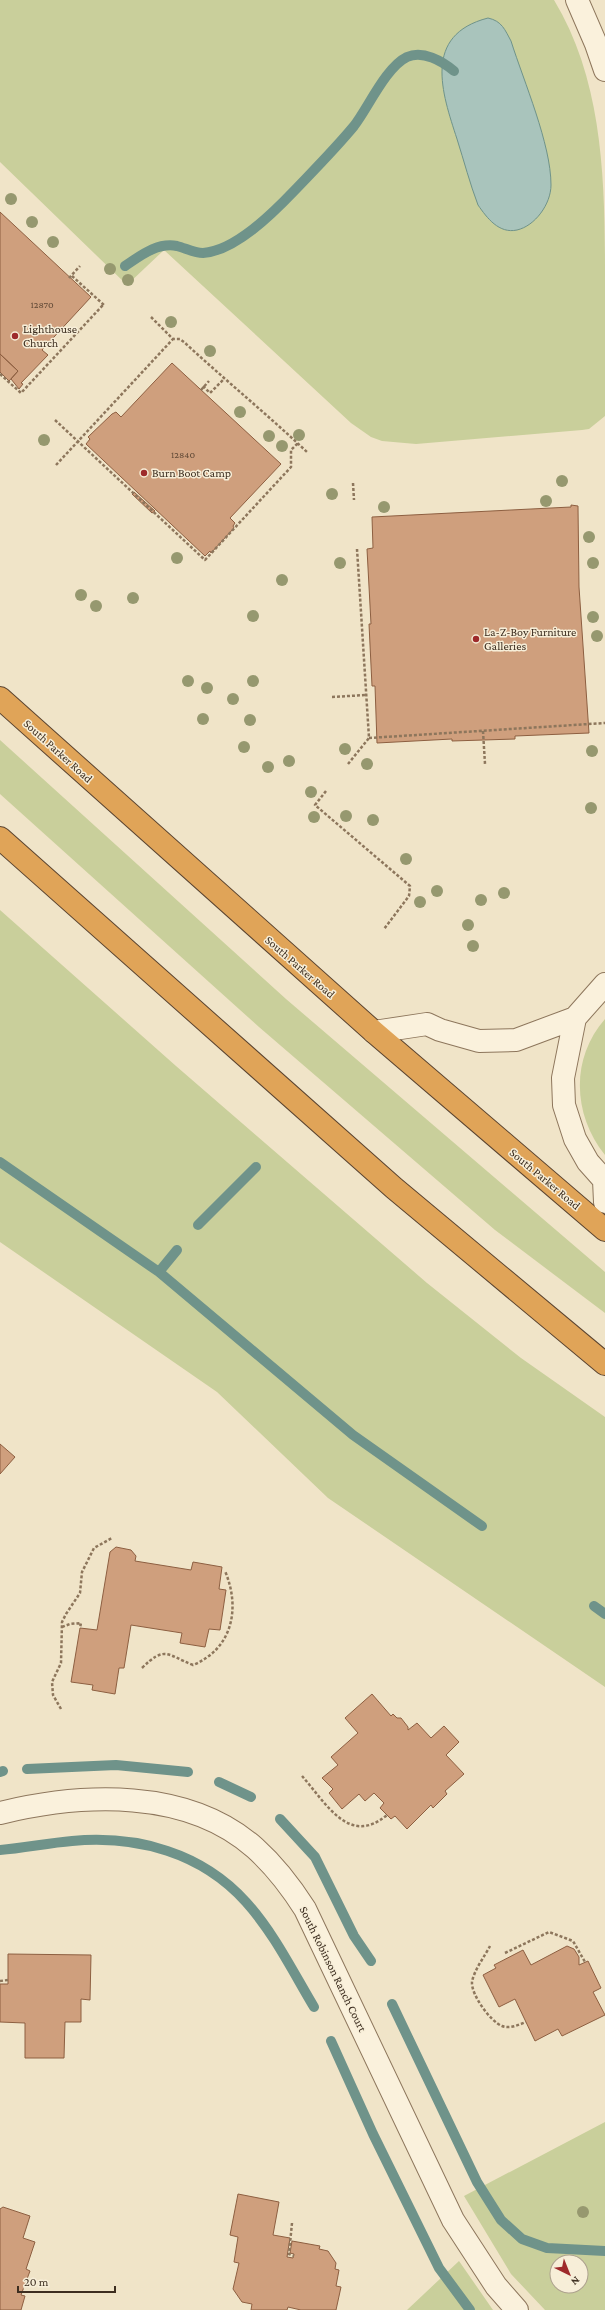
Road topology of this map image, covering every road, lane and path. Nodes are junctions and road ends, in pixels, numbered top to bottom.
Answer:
1 (577, 0) edge
2 (605, 70) edge
3 (80, 266) dead end
4 (151, 317) dead end
5 (173, 339) junction
6 (0, 374) edge
7 (224, 379) dead end
8 (209, 381) dead end
9 (204, 386) junction
10 (201, 390) dead end
11 (56, 420) dead end
12 (78, 441) junction
13 (298, 443) junction
14 (308, 453) dead end
15 (56, 465) dead end
16 (353, 483) dead end
17 (354, 500) dead end
18 (357, 549) dead end
19 (366, 695) junction
20 (332, 696) dead end
21 (0, 698) edge
22 (605, 723) edge
23 (483, 730) junction
24 (369, 738) junction
25 (348, 764) dead end
26 (485, 764) dead end
27 (326, 791) dead end
28 (0, 838) edge
29 (384, 929) dead end
30 (605, 984) edge
31 (575, 1018) junction
32 (374, 1032) junction
33 (605, 1202) edge
34 (605, 1230) edge
35 (605, 1364) edge
36 (112, 1538) dead end
37 (225, 1571) dead end
38 (62, 1628) junction
39 (80, 1628) dead end
40 (142, 1668) dead end
41 (61, 1710) dead end
42 (302, 1776) dead end
43 (0, 1813) edge
44 (387, 1815) dead end
45 (490, 1946) dead end
46 (505, 1953) dead end
47 (585, 1962) dead end
48 (8, 1980) dead end
49 (0, 1981) edge
50 (526, 2022) dead end
51 (292, 2223) dead end
52 (294, 2256) dead end
53 (517, 2310) edge

1 - 2 street
3 - 6 path
4 - 5 path
5 - 12 path
5 - 13 path
7 - 9 path
8 - 9 path
9 - 10 path
11 - 12 path
12 - 13 path
12 - 15 path
13 - 14 path
16 - 17 path
18 - 19 path
19 - 20 path
19 - 24 path
21 - 32 highway, South Parker Road
22 - 23 path
23 - 24 path
23 - 26 path
24 - 25 path
27 - 29 path
28 - 35 highway
30 - 31 street
31 - 32 street
31 - 33 street
32 - 34 highway, South Parker Road
36 - 38 path
37 - 40 path
38 - 39 path
38 - 41 path
42 - 44 path
43 - 53 street, South Robinson Ranch Court
45 - 50 path
46 - 47 path
48 - 49 path
51 - 52 path

